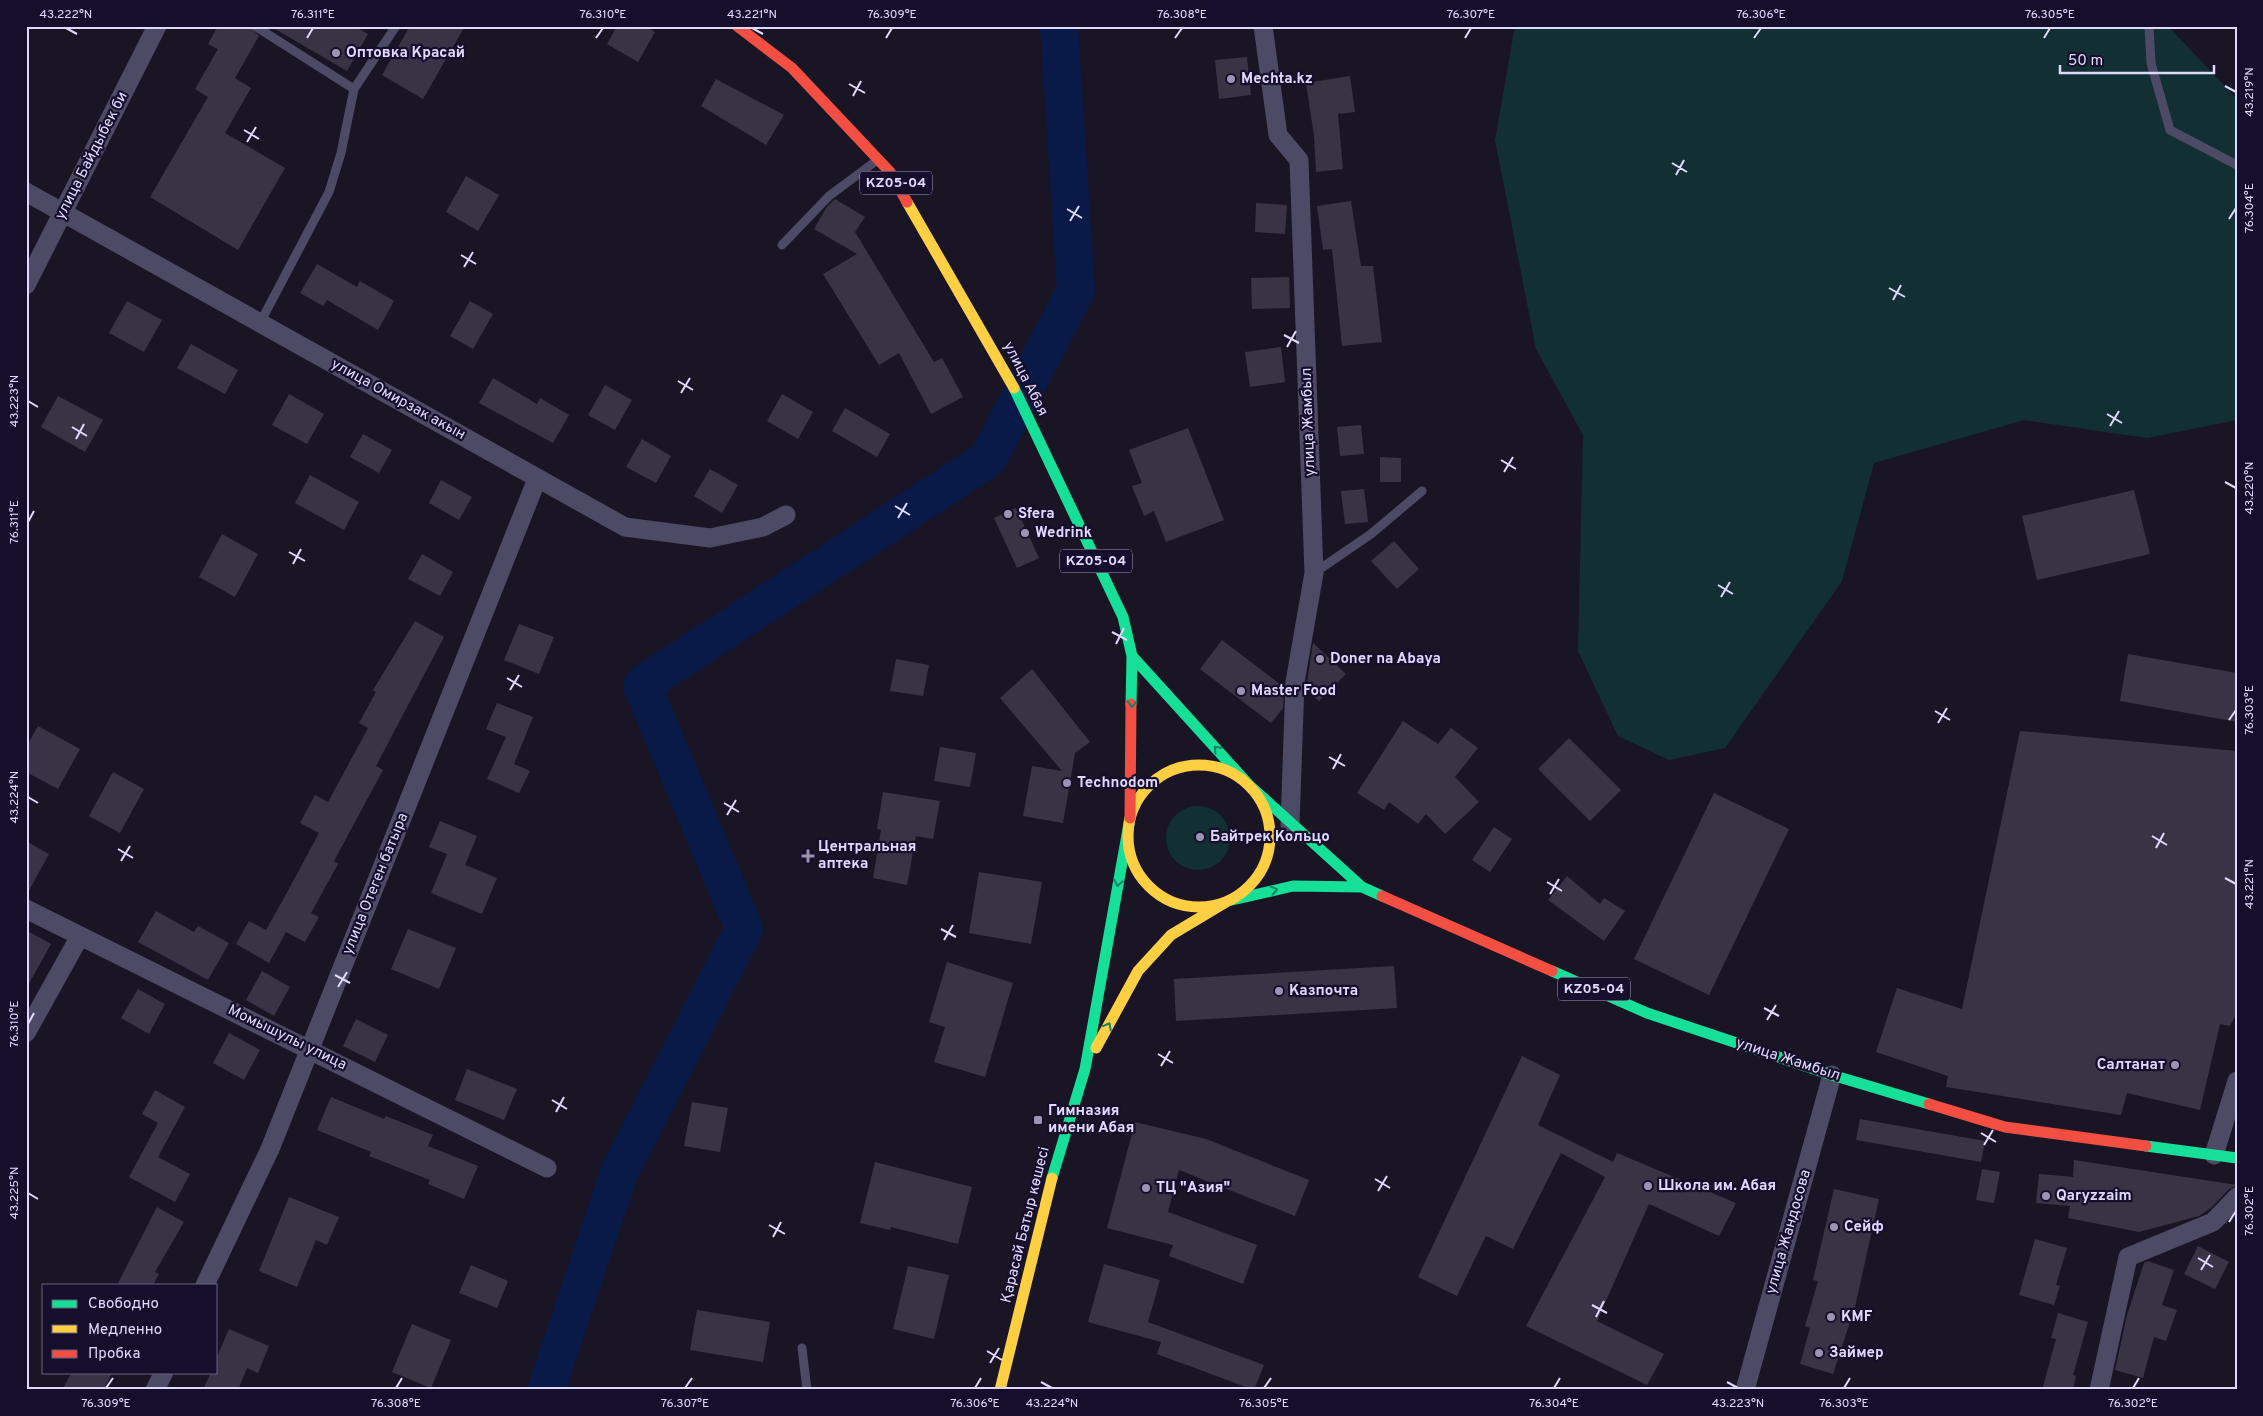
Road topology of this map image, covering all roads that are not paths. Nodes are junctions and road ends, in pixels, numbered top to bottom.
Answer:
1 (157, 26) edge
2 (255, 26) edge
3 (396, 26) edge
4 (738, 26) edge
5 (1263, 26) edge
6 (2148, 26) edge
7 (354, 89) junction
8 (878, 160) junction
9 (2237, 165) edge
10 (26, 192) edge
11 (63, 212) junction
12 (782, 245) dead end
13 (26, 285) edge
14 (260, 323) junction
15 (537, 479) junction
16 (1422, 491) dead end
17 (786, 514) dead end
18 (1314, 573) junction
19 (1132, 656) junction
20 (1249, 785) junction
21 (1130, 818) junction
22 (1290, 824) junction
23 (1362, 887) junction
24 (1226, 902) junction
25 (26, 909) edge
26 (80, 936) junction
27 (26, 1033) edge
28 (310, 1049) junction
29 (1084, 1069) junction
30 (1832, 1075) junction
31 (2237, 1081) edge
32 (2214, 1155) junction
33 (2237, 1158) edge
34 (547, 1168) dead end
35 (2237, 1197) edge
36 (205, 1284) edge
37 (802, 1348) dead end
38 (163, 1374) edge
39 (155, 1390) edge
40 (807, 1390) edge
41 (1000, 1390) edge
42 (1745, 1390) edge
43 (2098, 1390) edge

1 - 11 street, улица Байдыбек би
2 - 7 lane
3 - 7 lane
4 - 8 main road, улица Абая / KZ05-04
5 - 18 street, улица Жамбыл
6 - 9 lane
7 - 14 lane
8 - 12 lane
8 - 19 main road, улица Абая / KZ05-04
10 - 11 street, улица Омирзак акын
11 - 13 street, улица Байдыбек би
11 - 14 street, улица Омирзак акын
14 - 15 street, улица Омирзак акын
15 - 17 street, улица Омирзак акын
15 - 28 street, улица Отеген батыра
16 - 18 lane
18 - 22 street, улица Жамбыл
20 -> 19 main road, улица Жамбыл / KZ05-04
19 -> 21 main road, улица Абая / KZ05-04
20 - 21 main road, KZ05-04
20 - 22 main road, улица Жамбыл / KZ05-04
20 - 24 main road, KZ05-04
21 - 24 main road, KZ05-04
21 -> 29 main road
22 - 23 main road, улица Жамбыл / KZ05-04
24 -> 23 main road, улица Жамбыл / KZ05-04
23 - 30 main road, улица Жамбыл / KZ05-04
29 -> 24 main road
25 - 26 street, Момышулы улица
26 - 27 street
26 - 28 street, Момышулы улица
28 - 34 street, Момышулы улица
28 - 36 street, улица Отеген батыра
29 - 41 main road, Қарасай Батыр көшесі
30 - 32 main road, улица Жамбыл / KZ05-04
30 - 42 street, улица Жандосова
31 - 32 street
32 - 33 main road, улица Жамбыл / KZ05-04
35 - 43 street
37 - 40 lane
38 - 39 street

